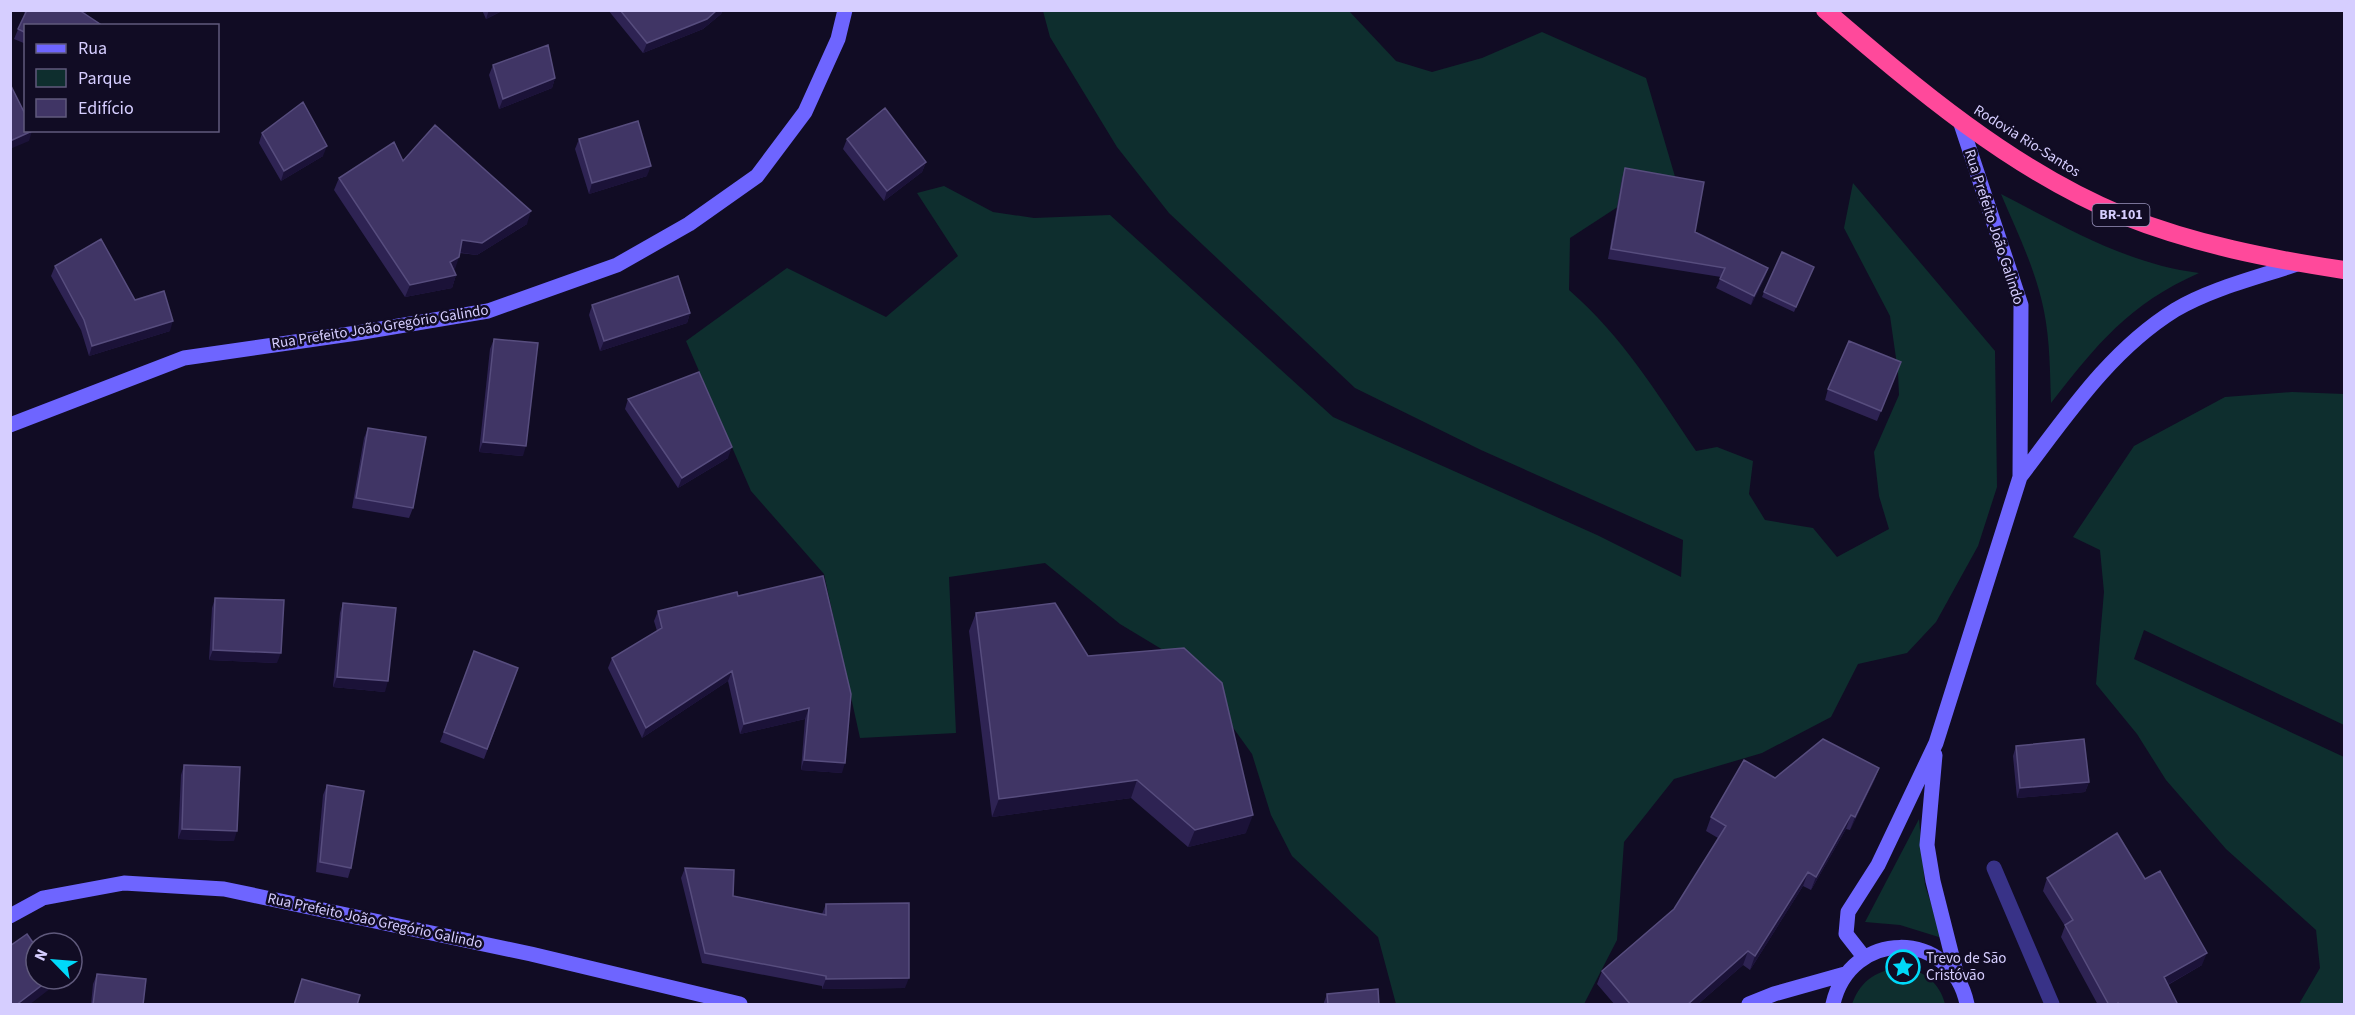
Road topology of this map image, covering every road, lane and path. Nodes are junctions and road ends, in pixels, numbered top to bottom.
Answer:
1 (845, 10) edge
2 (1825, 10) edge
3 (1960, 121) junction
4 (2300, 263) junction
5 (2344, 270) edge
6 (10, 425) edge
7 (2020, 477) junction
8 (1936, 743) junction
9 (1994, 868) dead end
10 (10, 916) edge
11 (1864, 957) junction
12 (1845, 974) junction
13 (1957, 976) junction
14 (740, 1005) edge
15 (1749, 1005) edge
16 (1833, 1005) edge
17 (1967, 1005) edge
18 (2052, 1005) edge

1 - 6 main road, Rua Prefeito João Gregório Galindo
2 - 3 highway, Rodovia Rio-Santos / BR-101
3 - 4 highway, Rodovia Rio-Santos / BR-101
3 - 7 main road, Rua Prefeito João Galindo
4 - 5 highway, Rodovia Rio-Santos / BR-101
4 - 7 main road, Rua Prefeito João Galindo
7 - 8 main road, Rua Prefeito João Galindo
8 - 11 main road, Rua Prefeito João Galindo
8 - 13 main road, Rua Prefeito João Galindo
9 - 18 street
10 - 14 main road, Rua Prefeito João Gregório Galindo
11 - 12 main road
11 - 13 main road
12 - 15 main road
12 - 16 main road
13 - 17 main road, Rua Prefeito João Galindo

